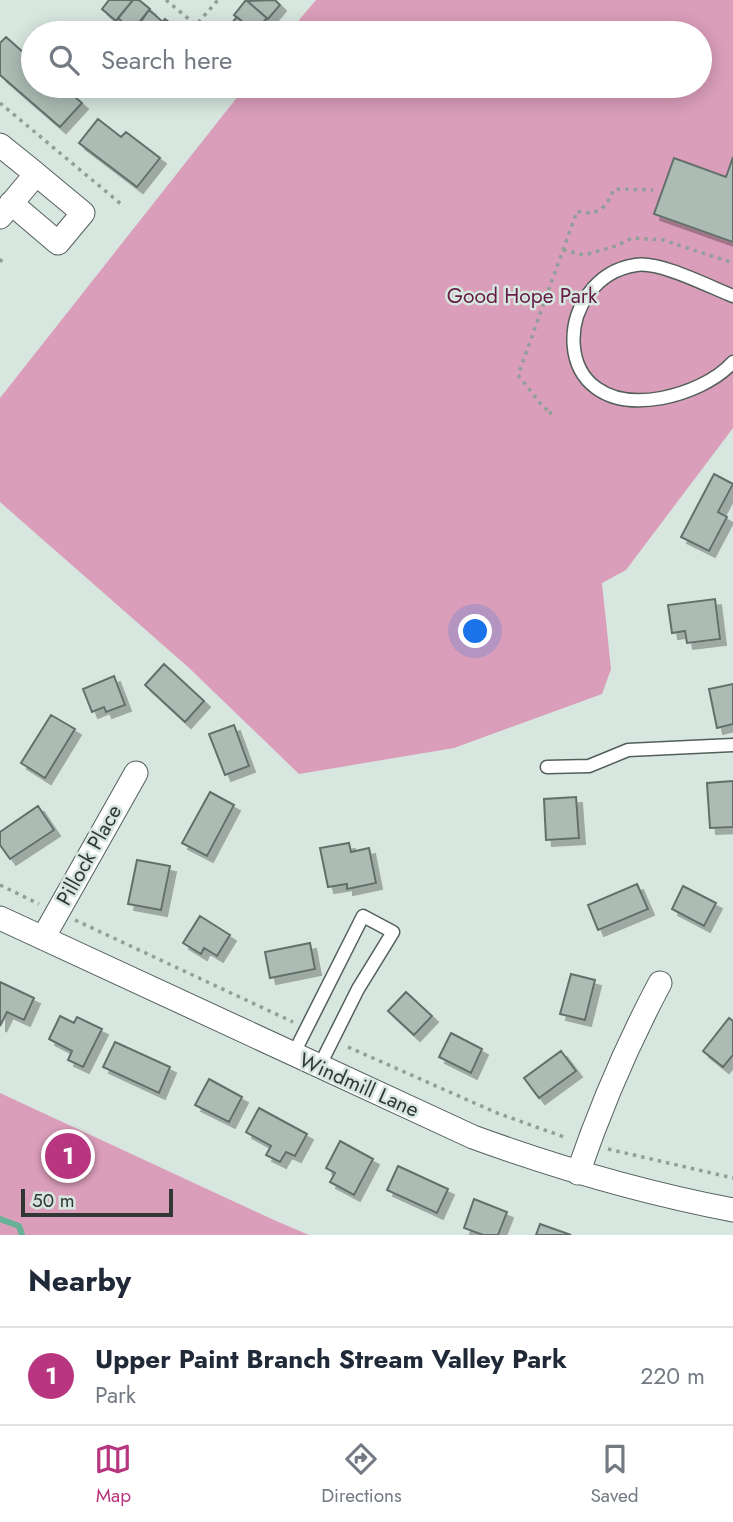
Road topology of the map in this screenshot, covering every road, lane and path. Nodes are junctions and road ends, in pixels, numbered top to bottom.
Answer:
1 (166, 0) edge
2 (218, 0) edge
3 (191, 21) edge
4 (200, 21) edge
5 (0, 103) edge
6 (0, 145) edge
7 (36, 174) junction
8 (653, 190) dead end
9 (121, 204) dead end
10 (6, 210) edge
11 (733, 296) edge
12 (733, 362) edge
13 (550, 414) dead end
14 (733, 745) edge
15 (547, 767) dead end
16 (136, 773) dead end
17 (0, 886) edge
18 (57, 912) junction
19 (0, 918) edge
20 (43, 938) junction
21 (660, 983) dead end
22 (308, 1029) junction
23 (331, 1040) junction
24 (293, 1055) junction
25 (319, 1067) junction
26 (588, 1144) junction
27 (579, 1173) junction
28 (733, 1178) edge
29 (733, 1210) edge

1 - 3 path
2 - 4 path
5 - 9 path
6 - 7 street
7 - 10 street
7 - 10 street
8 - 13 path
11 - 12 lane
14 - 15 lane
16 - 18 street, Pillock Place
17 - 18 path
18 - 20 street, Pillock Place
18 - 22 path
19 - 20 street, Windmill Lane
20 - 24 street, Windmill Lane
21 - 26 street
22 - 23 lane
22 - 24 lane
23 - 25 lane
23 - 26 path
24 - 25 street, Windmill Lane
25 - 27 street, Windmill Lane
26 - 27 street
26 - 28 path
27 - 29 street, Windmill Lane

